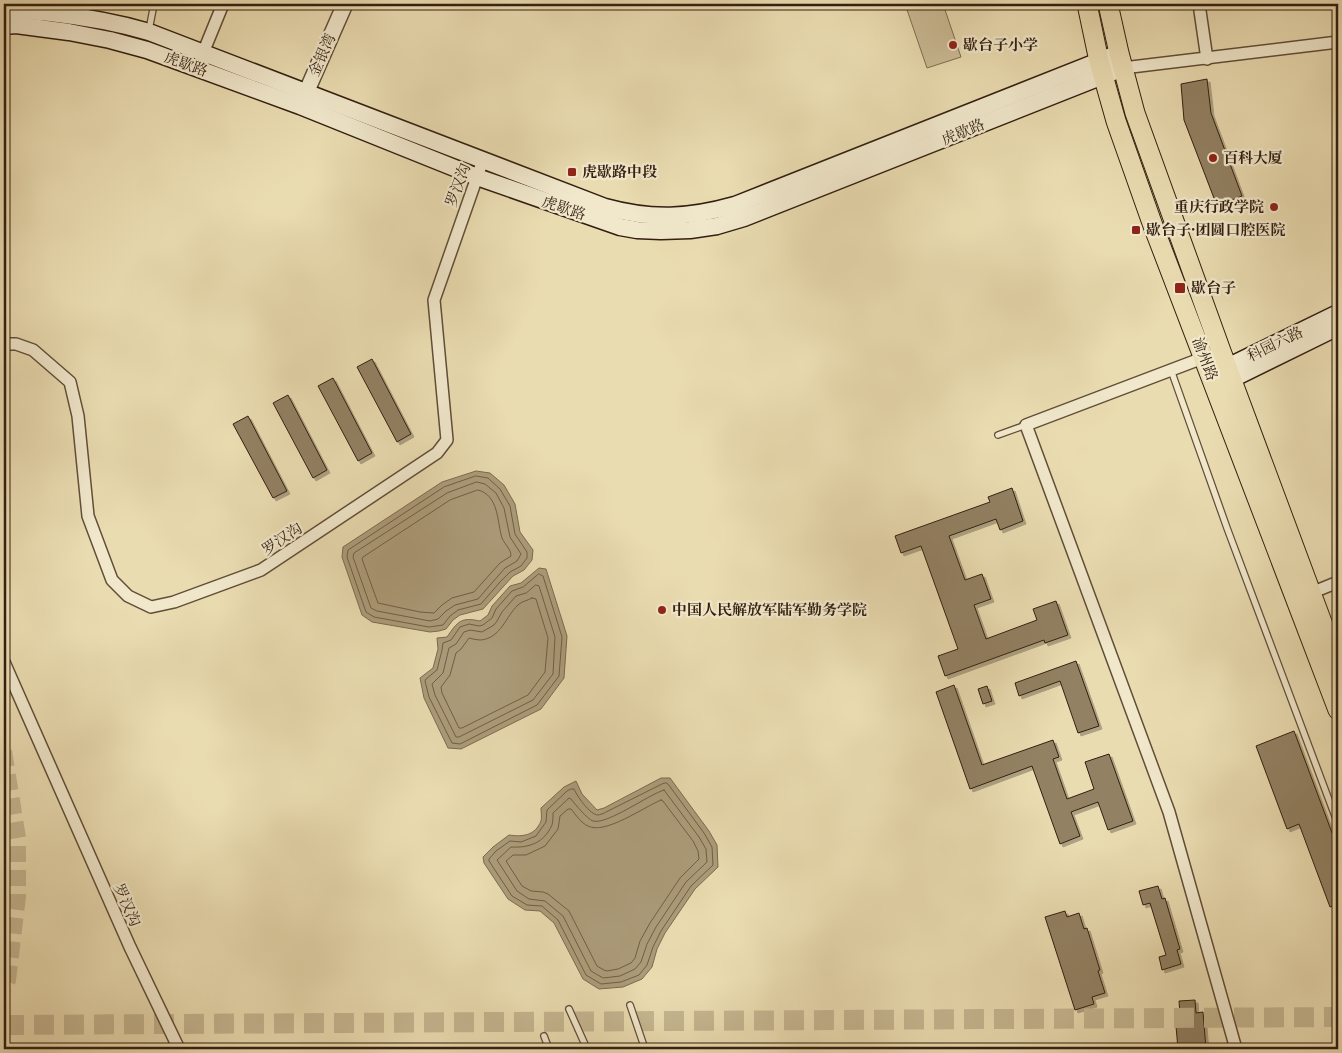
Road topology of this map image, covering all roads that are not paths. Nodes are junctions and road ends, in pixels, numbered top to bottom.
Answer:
1 (154, 4) edge
2 (223, 4) edge
3 (345, 4) edge
4 (1087, 4) edge
5 (1108, 4) edge
6 (1200, 4) edge
7 (4, 10) edge
8 (86, 10) edge
9 (4, 26) edge
10 (149, 32) junction
11 (1338, 42) edge
12 (203, 53) junction
13 (1207, 59) junction
14 (1121, 61) junction
15 (1101, 69) junction
16 (303, 99) junction
17 (483, 160) junction
18 (477, 177) junction
19 (1338, 313) edge
20 (1338, 327) edge
21 (4, 344) edge
22 (1218, 369) junction
23 (1170, 370) junction
24 (1026, 425) junction
25 (998, 435) dead end
26 (1338, 582) edge
27 (1311, 593) junction
28 (4, 662) edge
29 (1338, 665) edge
30 (1338, 710) edge
31 (1338, 824) edge
32 (630, 1005) dead end
33 (569, 1009) dead end
34 (544, 1036) dead end
35 (179, 1049) edge
36 (549, 1049) edge
37 (587, 1049) edge
38 (645, 1049) edge
39 (1236, 1049) edge

1 - 10 lane
2 - 12 street
3 - 16 street, 金银湾
4 - 15 main road, 渝州路
5 - 14 main road, 渝州路
6 - 13 street
7 - 8 main road, 虎歇路
8 - 10 main road, 虎歇路
9 - 16 main road, 虎歇路
10 - 12 main road, 虎歇路
11 - 13 street
12 - 16 main road, 虎歇路
13 - 14 street
14 - 15 main road, 虎歇路
14 - 22 main road, 渝州路
15 - 17 main road, 虎歇路
15 - 18 main road, 虎歇路
15 - 22 main road, 渝州路
16 - 17 main road, 虎歇路
16 - 18 main road, 虎歇路
17 - 18 street, 罗汉沟
18 - 21 street, 罗汉沟
19 - 22 main road, 科园六路
20 - 22 main road, 科园六路
22 - 23 street
22 - 27 main road, 渝州路
22 - 30 main road, 渝州路
23 - 24 street
23 - 31 lane
24 - 25 lane
24 - 39 street
26 - 27 street
27 - 29 main road, 渝州路
28 - 35 street, 罗汉沟
32 - 38 lane
33 - 37 lane
34 - 36 lane

